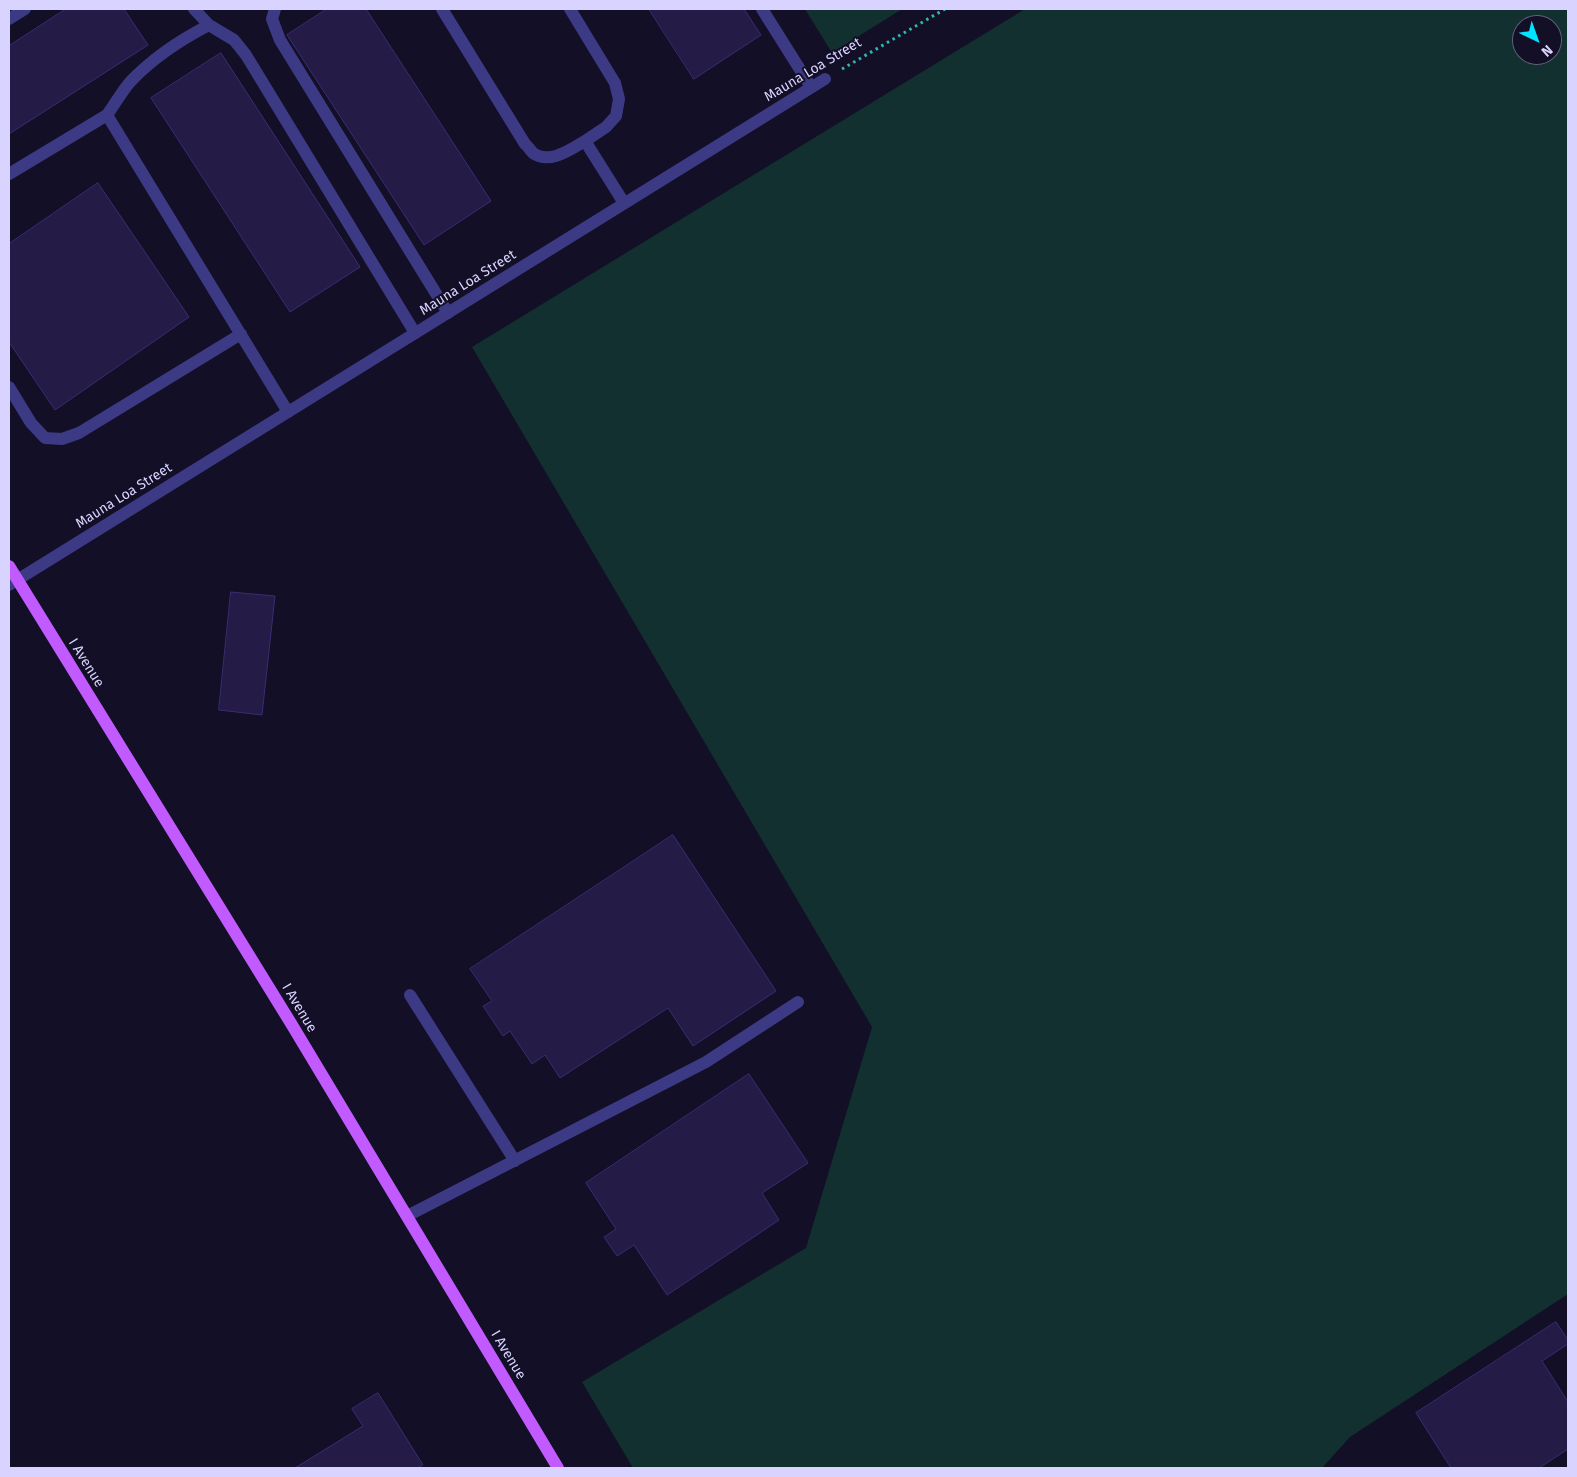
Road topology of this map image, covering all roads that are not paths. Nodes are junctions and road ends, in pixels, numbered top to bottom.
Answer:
1 (25, 9) edge
2 (194, 9) edge
3 (275, 9) edge
4 (442, 9) edge
5 (570, 9) edge
6 (762, 9) edge
7 (9, 19) edge
8 (209, 25) junction
9 (825, 79) road end
10 (811, 87) junction
11 (107, 115) junction
12 (585, 141) junction
13 (9, 174) edge
14 (624, 203) junction
15 (448, 313) junction
16 (415, 333) junction
17 (240, 334) junction
18 (9, 386) edge
19 (288, 412) junction
20 (9, 566) edge
21 (13, 583) edge
22 (410, 995) dead end
23 (798, 1002) dead end
24 (515, 1161) junction
25 (407, 1216) junction
26 (558, 1468) edge

1 - 7 street
2 - 8 street
3 - 15 street
4 - 12 street
5 - 12 street
6 - 10 street
8 - 11 street
8 - 16 street
9 - 10 street, Mauna Loa Street
10 - 14 street, Mauna Loa Street
11 - 13 street
11 - 17 street
12 - 14 street
14 - 15 street, Mauna Loa Street
15 - 16 street, Mauna Loa Street
16 - 19 street, Mauna Loa Street
17 - 18 street
17 - 19 street
19 - 21 street, Mauna Loa Street
20 - 21 main road, I Avenue
21 - 25 main road, I Avenue
22 - 24 street
23 - 24 street
24 - 25 street
25 - 26 main road, I Avenue

